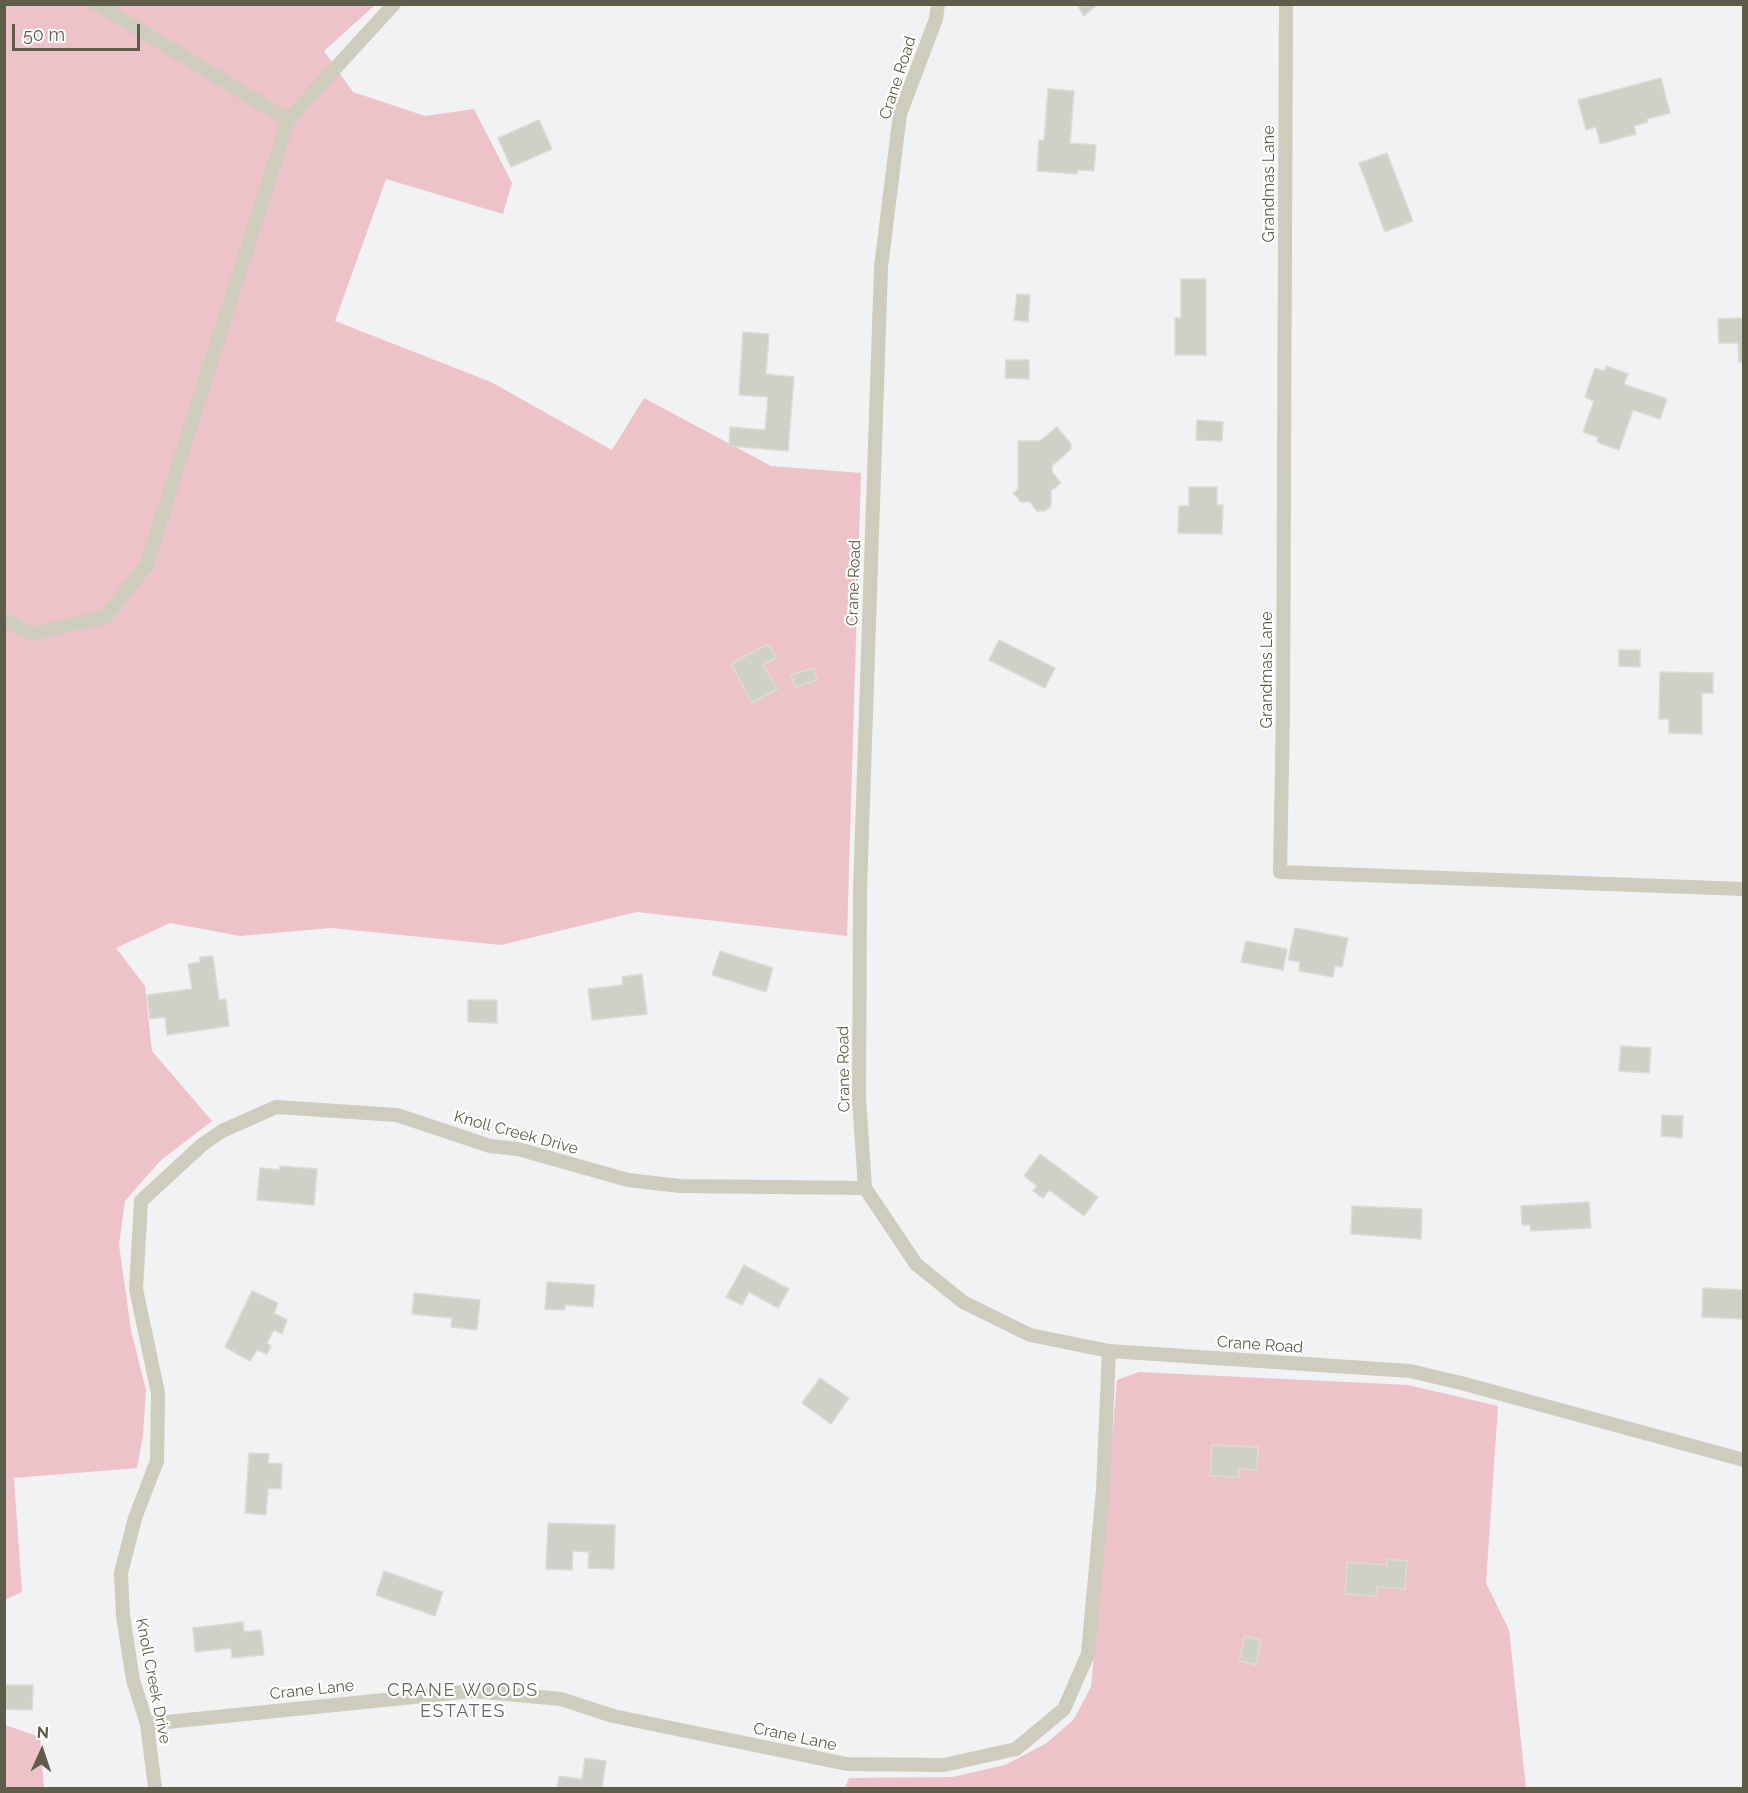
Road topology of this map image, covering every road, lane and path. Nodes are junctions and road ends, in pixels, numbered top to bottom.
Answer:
1 (97, 4) edge
2 (394, 4) edge
3 (938, 4) edge
4 (1286, 4) edge
5 (288, 120) junction
6 (4, 619) edge
7 (1743, 889) edge
8 (866, 1188) junction
9 (1109, 1351) junction
10 (1743, 1460) edge
11 (147, 1724) junction
12 (155, 1788) edge

1 - 5 street
2 - 5 street
3 - 8 street, Crane Road
4 - 7 street, Grandmas Lane
5 - 6 street
8 - 9 street, Crane Road
8 - 11 street, Knoll Creek Drive
9 - 10 street, Crane Road
9 - 11 street, Crane Lane
11 - 12 street, Knoll Creek Drive

